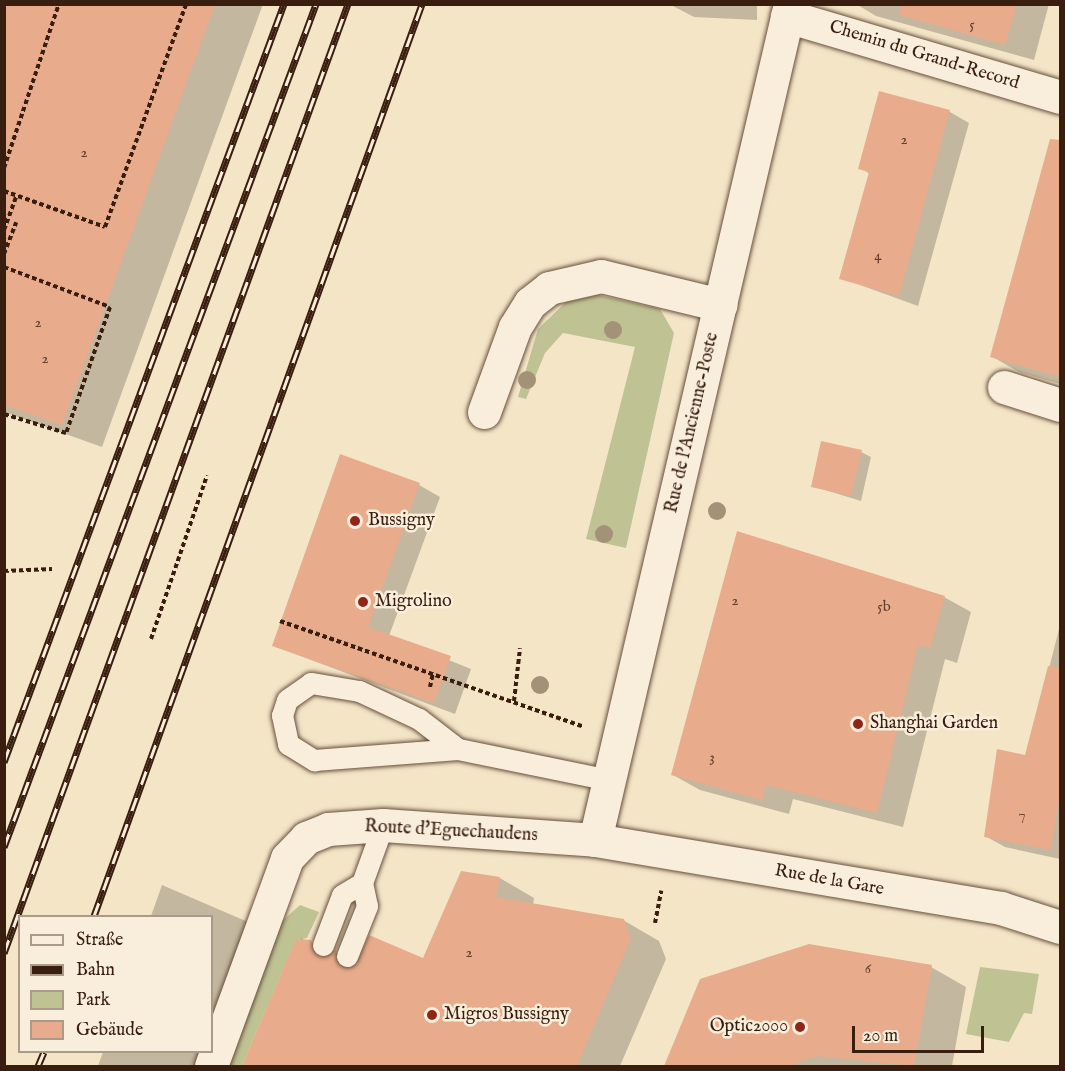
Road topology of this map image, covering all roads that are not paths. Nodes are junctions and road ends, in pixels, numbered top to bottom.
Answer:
1 (788, 10) edge
2 (1060, 97) edge
3 (721, 305) junction
4 (1004, 387) dead end
5 (1060, 405) edge
6 (484, 412) dead end
7 (458, 749) junction
8 (609, 780) junction
9 (383, 825) junction
10 (595, 840) junction
11 (362, 884) junction
12 (1060, 927) edge
13 (323, 945) dead end
14 (347, 956) dead end
15 (211, 1066) edge

1 - 2 street, Chemin du Grand-Record
1 - 3 street, Rue de l'Ancienne-Poste
3 - 6 street
3 - 8 street, Rue de l'Ancienne-Poste
4 - 5 street
7 - 7 lane
7 - 8 lane
8 - 10 street, Rue de l'Ancienne-Poste
9 - 10 street, Route d'Eguechaudens
9 - 11 lane
9 - 15 street, Route d'Eguechaudens
10 - 12 street, Rue de la Gare
11 - 13 lane
11 - 14 lane

